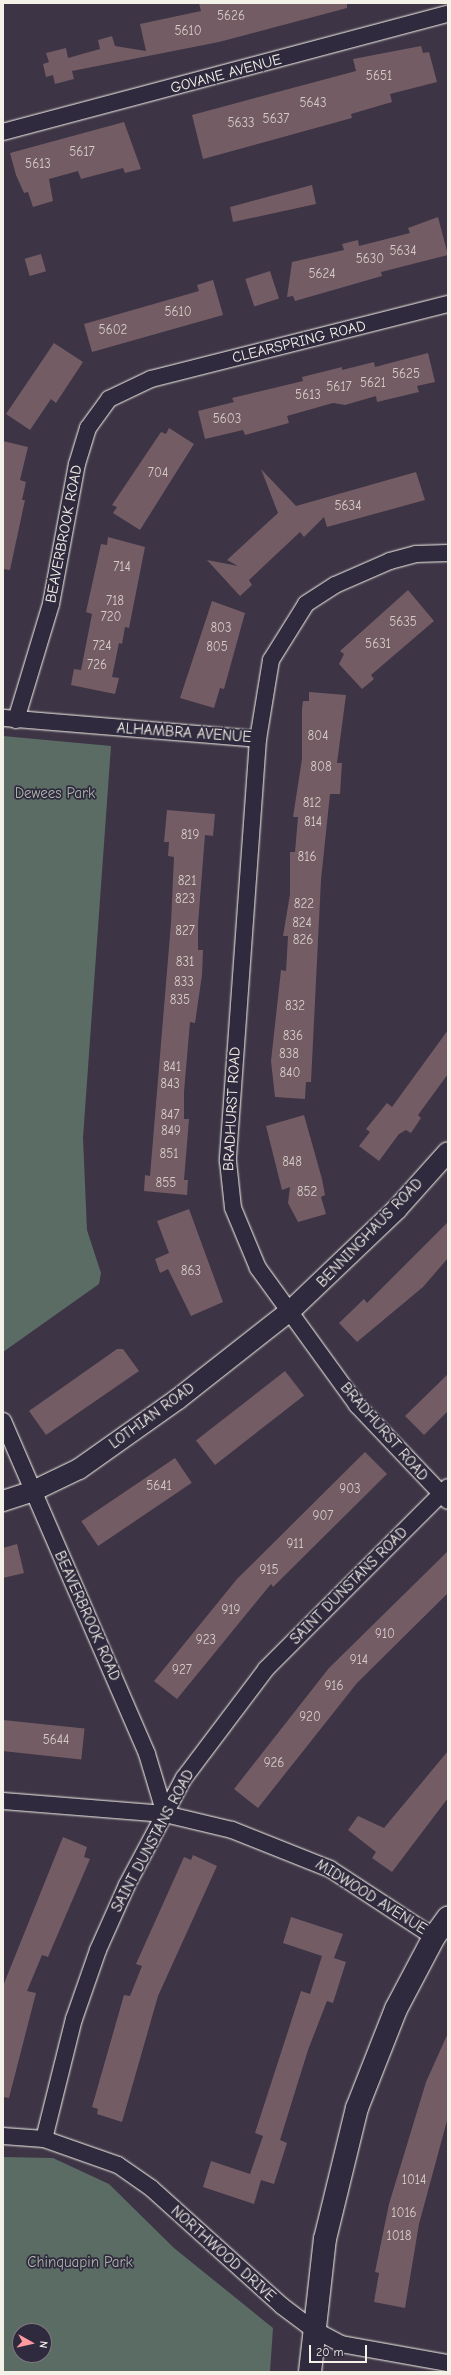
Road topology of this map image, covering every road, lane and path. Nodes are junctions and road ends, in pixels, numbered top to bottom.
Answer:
1 (448, 14) edge
2 (3, 132) edge
3 (448, 304) edge
4 (151, 379) joint
5 (448, 553) edge
6 (10, 719) edge
7 (258, 739) junction
8 (448, 1152) edge
9 (290, 1312) junction
10 (3, 1421) edge
11 (32, 1492) junction
12 (446, 1494) edge
13 (3, 1501) edge
14 (3, 1801) edge
15 (165, 1814) junction
16 (448, 1918) edge
17 (434, 1937) junction
18 (3, 2136) edge
19 (44, 2139) junction
20 (313, 2329) junction
21 (448, 2363) edge
22 (310, 2372) edge

1 - 2 street, GOVANE AVENUE
3 - 4 street, CLEARSPRING ROAD
4 - 6 street, BEAVERBROOK ROAD
5 - 7 street, ALHAMBRA AVENUE
6 - 7 street, ALHAMBRA AVENUE
7 - 9 street, BRADHURST ROAD
8 - 9 street, BENNINGHAUS ROAD
9 - 11 street, LOTHIAN ROAD
9 - 12 street, BRADHURST ROAD
10 - 11 street, BEAVERBROOK ROAD
11 - 13 street, LOTHIAN ROAD
11 - 15 street, BEAVERBROOK ROAD
12 - 15 street, SAINT DUNSTANS ROAD
14 - 15 street, MIDWOOD AVENUE
15 - 17 street, MIDWOOD AVENUE
15 - 19 street, SAINT DUNSTANS ROAD
16 - 17 main road
17 - 20 main road
18 - 19 street, NORTHWOOD DRIVE
19 - 20 street, NORTHWOOD DRIVE
20 - 21 street, NORTHWOOD DRIVE
20 - 22 main road

